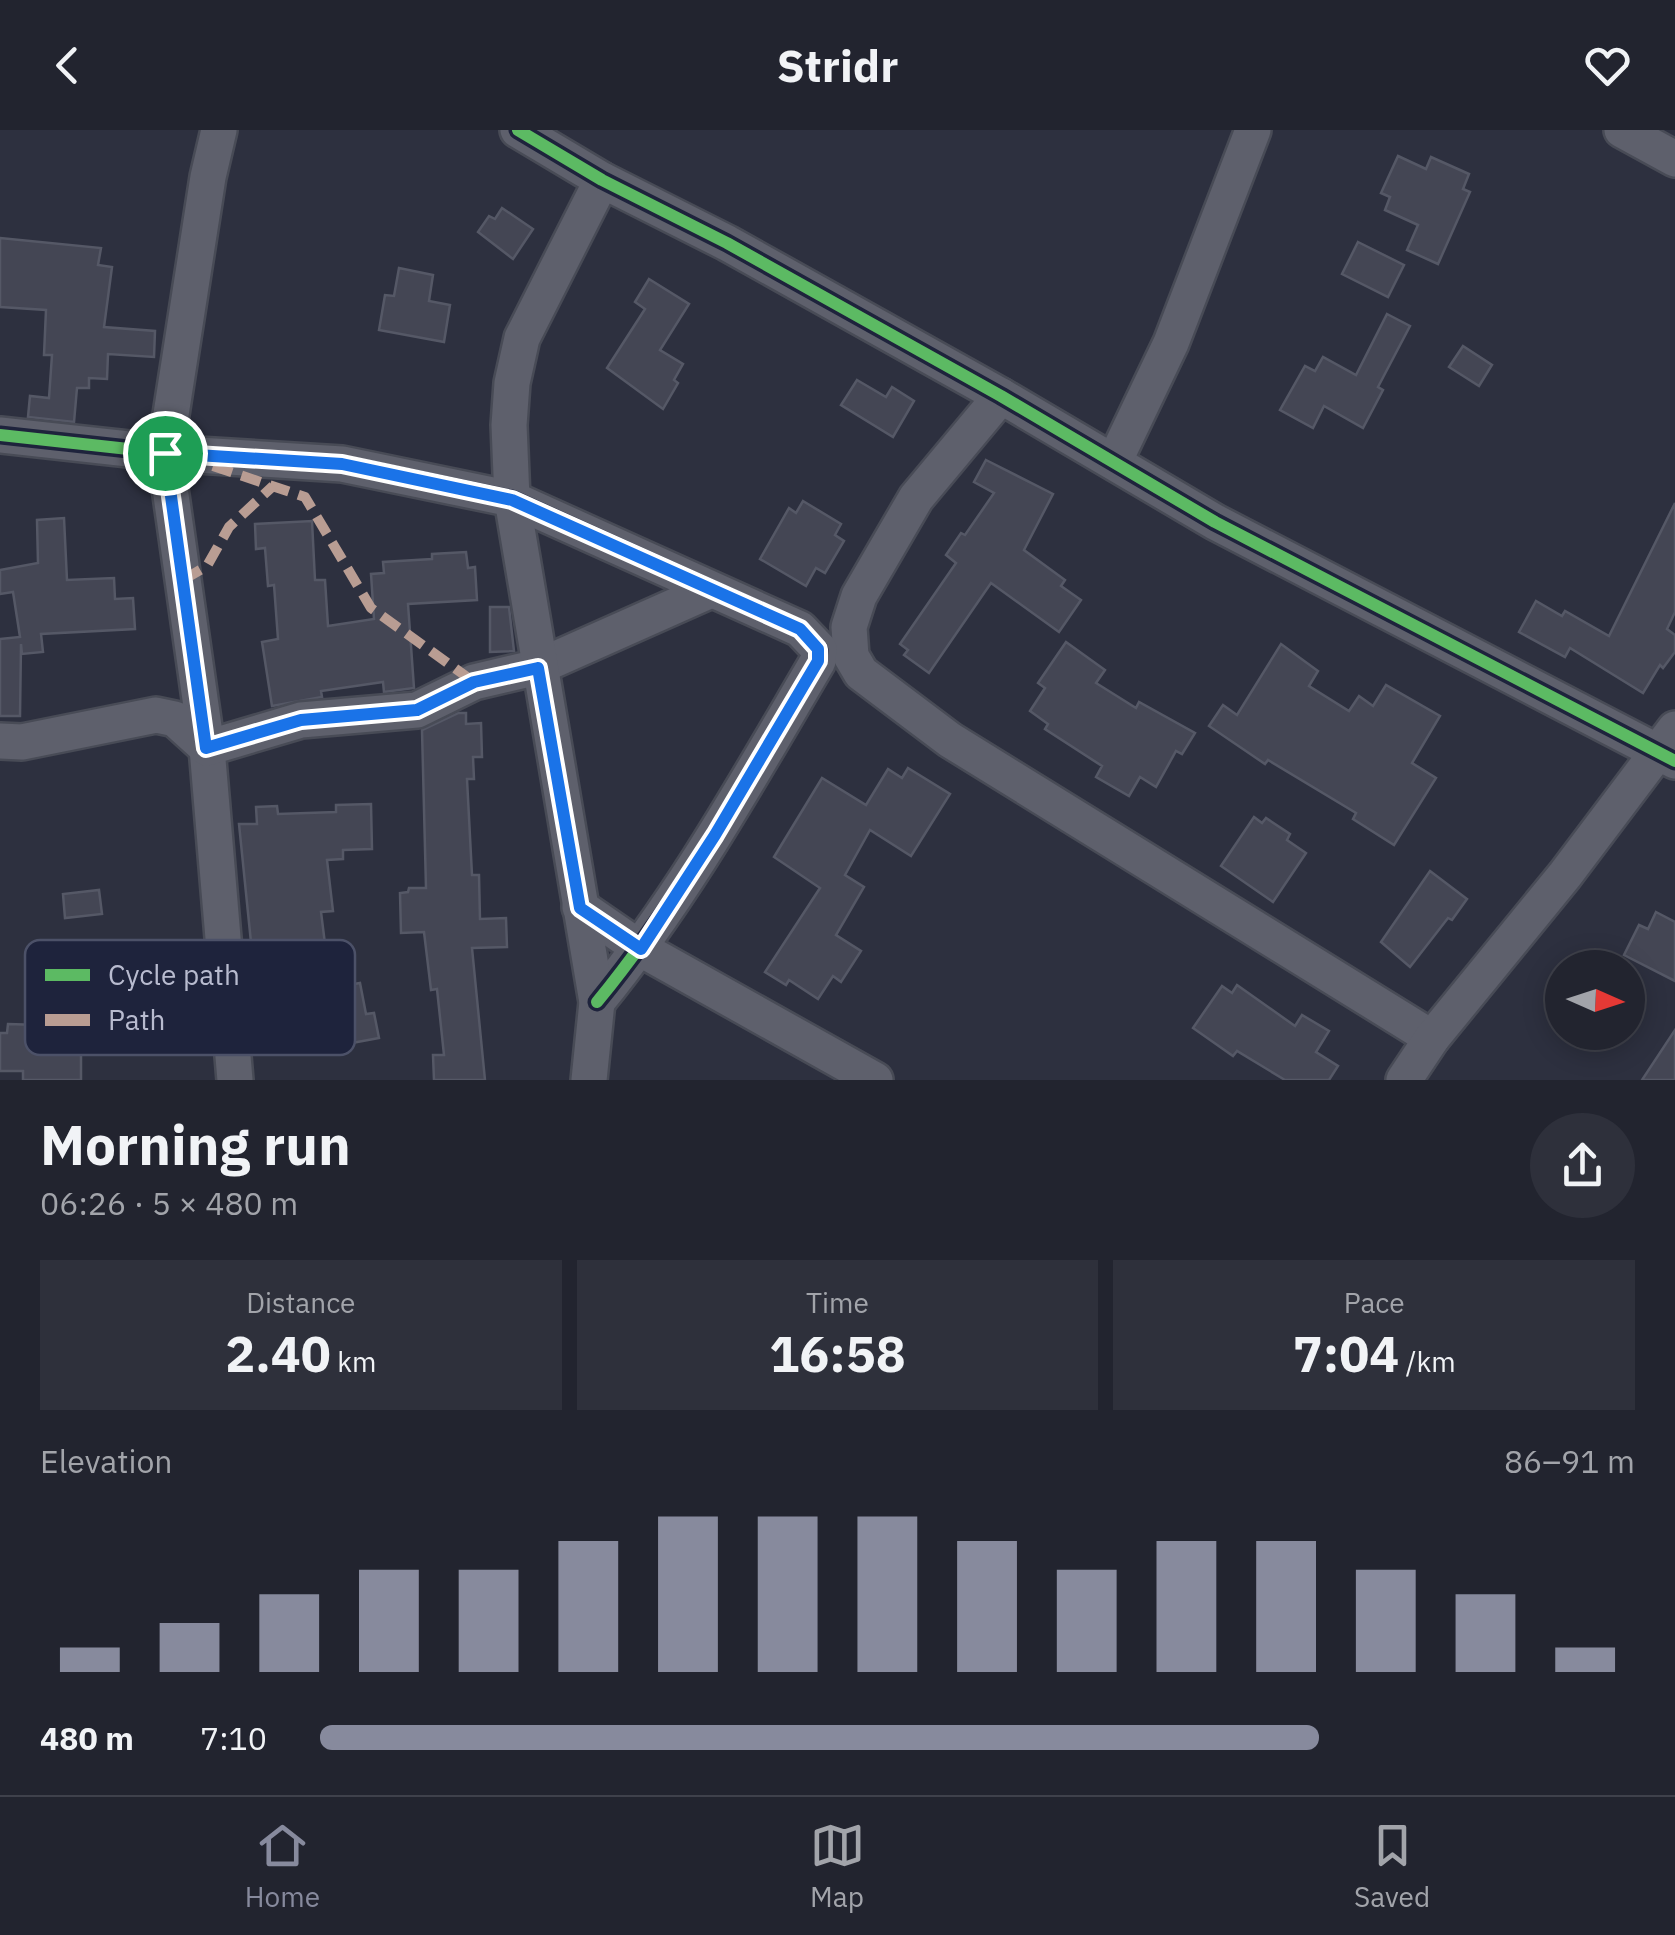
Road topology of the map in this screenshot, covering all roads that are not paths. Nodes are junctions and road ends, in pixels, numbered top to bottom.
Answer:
1 (219, 130) edge
2 (1253, 130) edge
3 (1622, 130) edge
4 (540, 136) edge
5 (1675, 159) edge
6 (602, 180) junction
7 (1001, 396) junction
8 (0, 435) edge
9 (165, 453) junction
10 (1115, 460) junction
11 (512, 500) junction
12 (712, 590) junction
13 (538, 668) junction
14 (0, 742) edge
15 (1669, 747) edge
16 (206, 748) junction
17 (580, 908) junction
18 (223, 940) edge
19 (641, 949) junction
20 (597, 1002) junction
21 (1432, 1038) junction
22 (233, 1055) edge
23 (235, 1080) edge
24 (589, 1080) edge
25 (876, 1080) edge
26 (1404, 1080) edge
27 (1416, 1080) edge

1 - 9 street
2 - 10 street
3 - 5 street
4 - 6 street
6 - 7 street
6 - 11 street
7 - 10 street
7 - 21 street
8 - 9 street
9 - 11 street
9 - 16 street
10 - 15 street
11 - 12 street
11 - 13 street
12 - 13 street
12 - 19 street
13 - 16 street
13 - 17 street
14 - 16 street
15 - 21 street
16 - 18 street
17 - 19 street
17 - 20 street
19 - 20 street
19 - 25 street
20 - 24 street
21 - 26 street
22 - 23 street
26 - 27 street

